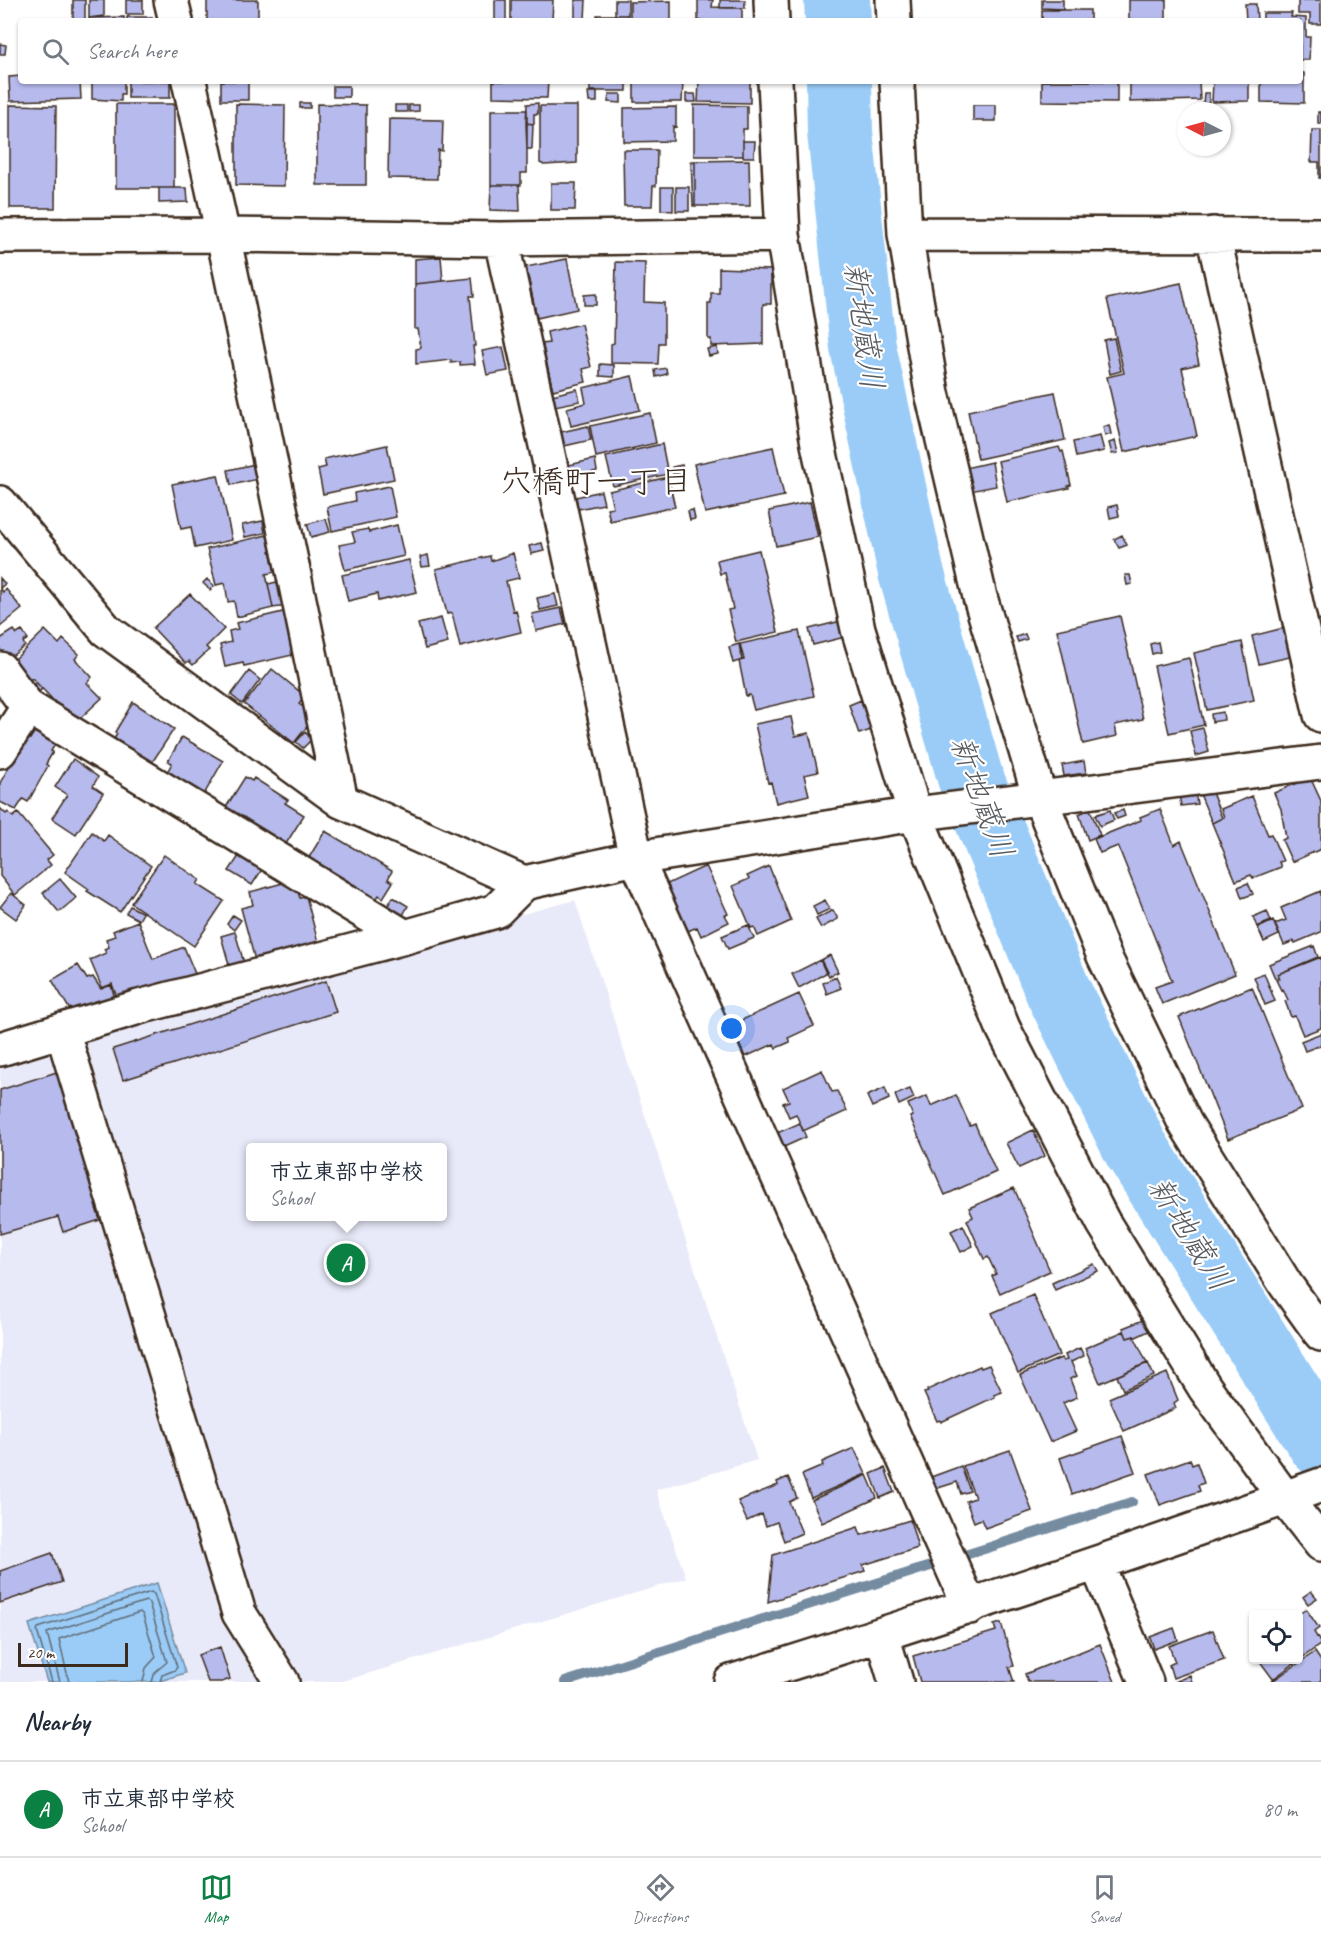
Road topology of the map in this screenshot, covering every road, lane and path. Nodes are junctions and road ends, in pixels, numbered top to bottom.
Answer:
1 (171, 0) edge
2 (771, 0) edge
3 (893, 0) edge
4 (175, 18) edge
5 (772, 18) edge
6 (894, 18) edge
7 (190, 84) edge
8 (775, 84) edge
9 (897, 84) edge
10 (905, 234) junction
11 (1213, 234) junction
12 (223, 235) junction
13 (783, 235) junction
14 (1321, 235) edge
15 (0, 236) edge
16 (501, 239) junction
17 (0, 503) edge
18 (0, 669) edge
19 (28, 707) junction
20 (1321, 715) edge
21 (0, 751) edge
22 (1321, 762) edge
23 (1028, 799) junction
24 (341, 801) junction
25 (930, 812) junction
26 (636, 858) junction
27 (524, 883) junction
28 (405, 937) junction
29 (62, 1030) junction
30 (0, 1049) edge
31 (1321, 1334) edge
32 (1306, 1490) edge
33 (1321, 1545) edge
34 (1097, 1564) junction
35 (970, 1607) junction
36 (882, 1635) junction
37 (282, 1682) edge
38 (731, 1682) edge
39 (896, 1682) edge
40 (1146, 1682) edge

1 - 4 street
2 - 5 street
3 - 6 street
7 - 12 street
8 - 13 street
9 - 10 street
10 - 11 street
10 - 23 street
11 - 14 street
11 - 20 street
12 - 15 street
12 - 16 street
12 - 24 street
13 - 16 street
13 - 25 street
16 - 26 street
17 - 24 street
18 - 19 street
19 - 21 street
19 - 28 street
22 - 23 street
23 - 25 street
23 - 31 street
24 - 27 street
25 - 26 street
25 - 32 street
26 - 27 street
26 - 35 street
27 - 28 street
28 - 29 street
29 - 30 street
29 - 37 street
32 - 33 street
32 - 34 street
34 - 35 street
34 - 40 street
35 - 36 street
36 - 38 street
36 - 39 street

